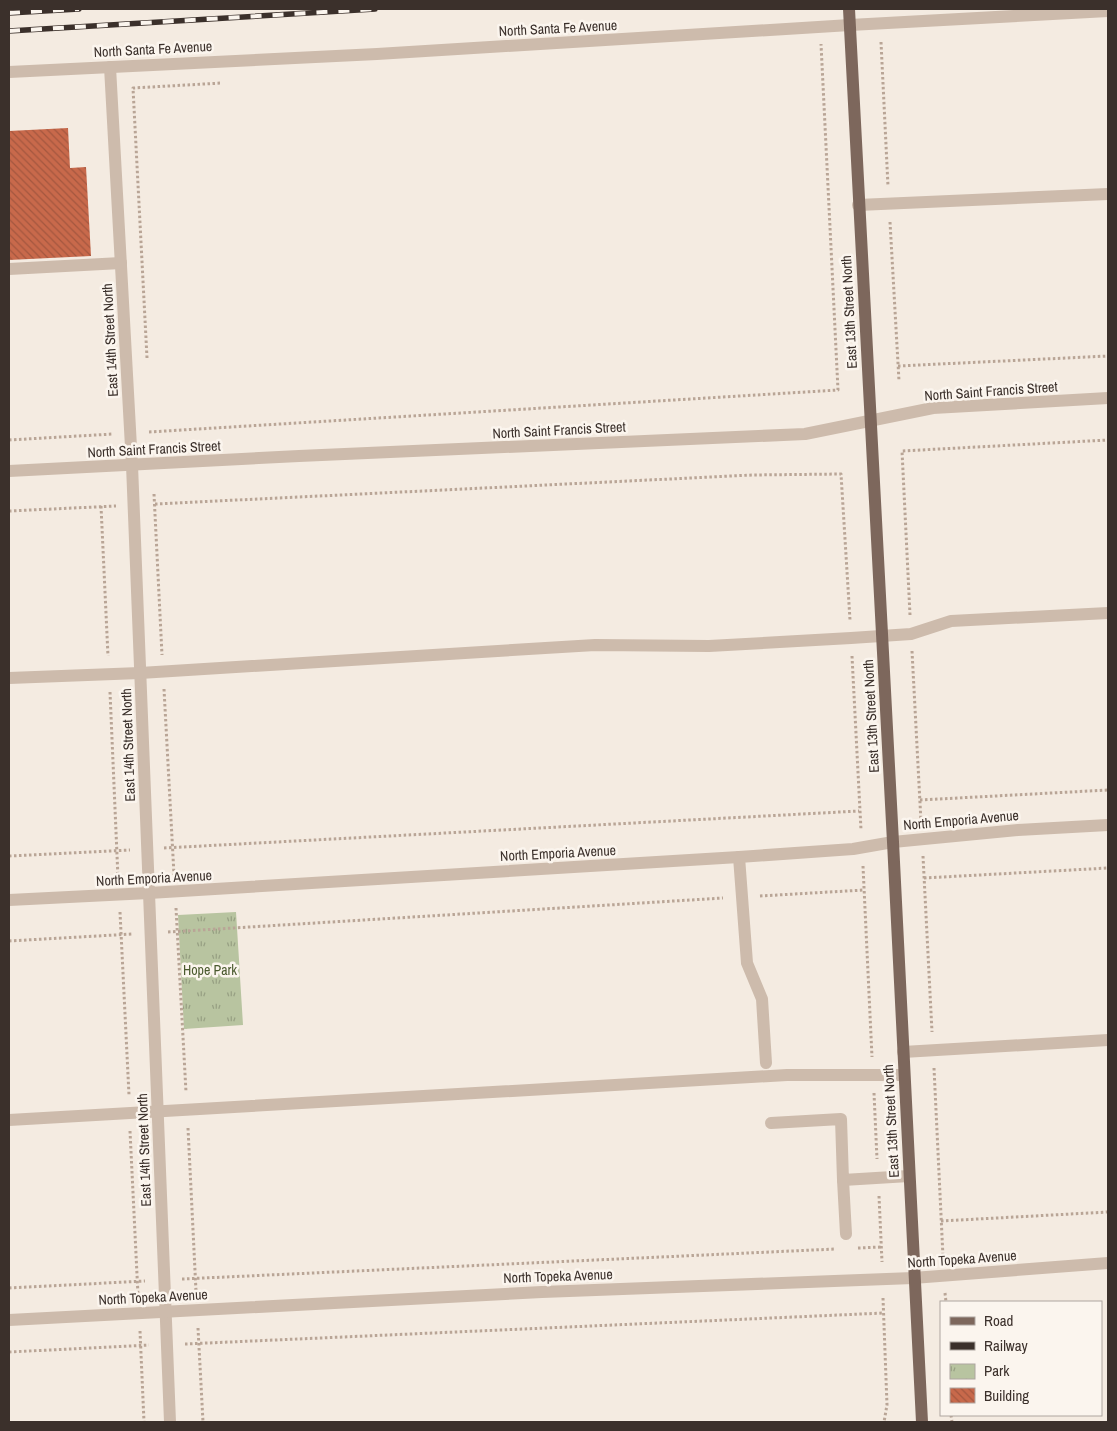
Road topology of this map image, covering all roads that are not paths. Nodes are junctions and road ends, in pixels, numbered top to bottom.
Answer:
1 (849, 9) edge
2 (1108, 11) edge
3 (850, 25) junction
4 (110, 66) junction
5 (9, 72) edge
6 (1108, 194) edge
7 (858, 205) junction
8 (121, 263) junction
9 (9, 268) edge
10 (1108, 398) edge
11 (870, 422) junction
12 (132, 465) junction
13 (9, 472) edge
14 (1108, 613) edge
15 (882, 636) junction
16 (140, 673) junction
17 (9, 678) edge
18 (1108, 825) edge
19 (893, 842) junction
20 (739, 857) junction
21 (149, 893) junction
22 (9, 900) edge
23 (1108, 1040) edge
24 (903, 1052) junction
25 (766, 1063) dead end
26 (904, 1075) junction
27 (158, 1112) junction
28 (9, 1120) edge
29 (771, 1123) dead end
30 (908, 1176) junction
31 (843, 1180) junction
32 (846, 1234) dead end
33 (1108, 1263) edge
34 (913, 1278) junction
35 (166, 1311) junction
36 (9, 1320) edge
37 (170, 1422) edge
38 (922, 1422) edge

1 - 3 main road, East 13th Street North
2 - 3 street, North Santa Fe Avenue
3 - 4 street, North Santa Fe Avenue
3 - 7 main road, East 13th Street North
4 - 5 street, North Santa Fe Avenue
4 - 8 street, East 14th Street North
6 - 7 street
7 - 11 main road, East 13th Street North
8 - 9 street
8 - 12 street, East 14th Street North
10 - 11 street, North Saint Francis Street
11 - 12 street, North Saint Francis Street
11 - 15 main road, East 13th Street North
12 - 13 street, North Saint Francis Street
12 - 16 street, East 14th Street North
14 - 15 street
15 - 16 street
15 - 19 main road, East 13th Street North
16 - 17 street
16 - 21 street, East 14th Street North
18 - 19 street, North Emporia Avenue
19 - 20 street, North Emporia Avenue
19 - 24 main road, East 13th Street North
20 - 21 street, North Emporia Avenue
20 - 25 street
21 - 22 street, North Emporia Avenue
21 - 27 street, East 14th Street North
23 - 24 street
24 - 26 main road, East 13th Street North
26 - 27 street
26 - 30 main road, East 13th Street North
27 - 28 street
27 - 35 street, East 14th Street North
29 - 31 street
30 - 31 street
30 - 34 main road, East 13th Street North
31 - 32 street
33 - 34 street, North Topeka Avenue
34 - 35 street, North Topeka Avenue
34 - 38 main road, East 13th Street North
35 - 36 street, North Topeka Avenue
35 - 37 street, East 14th Street North

